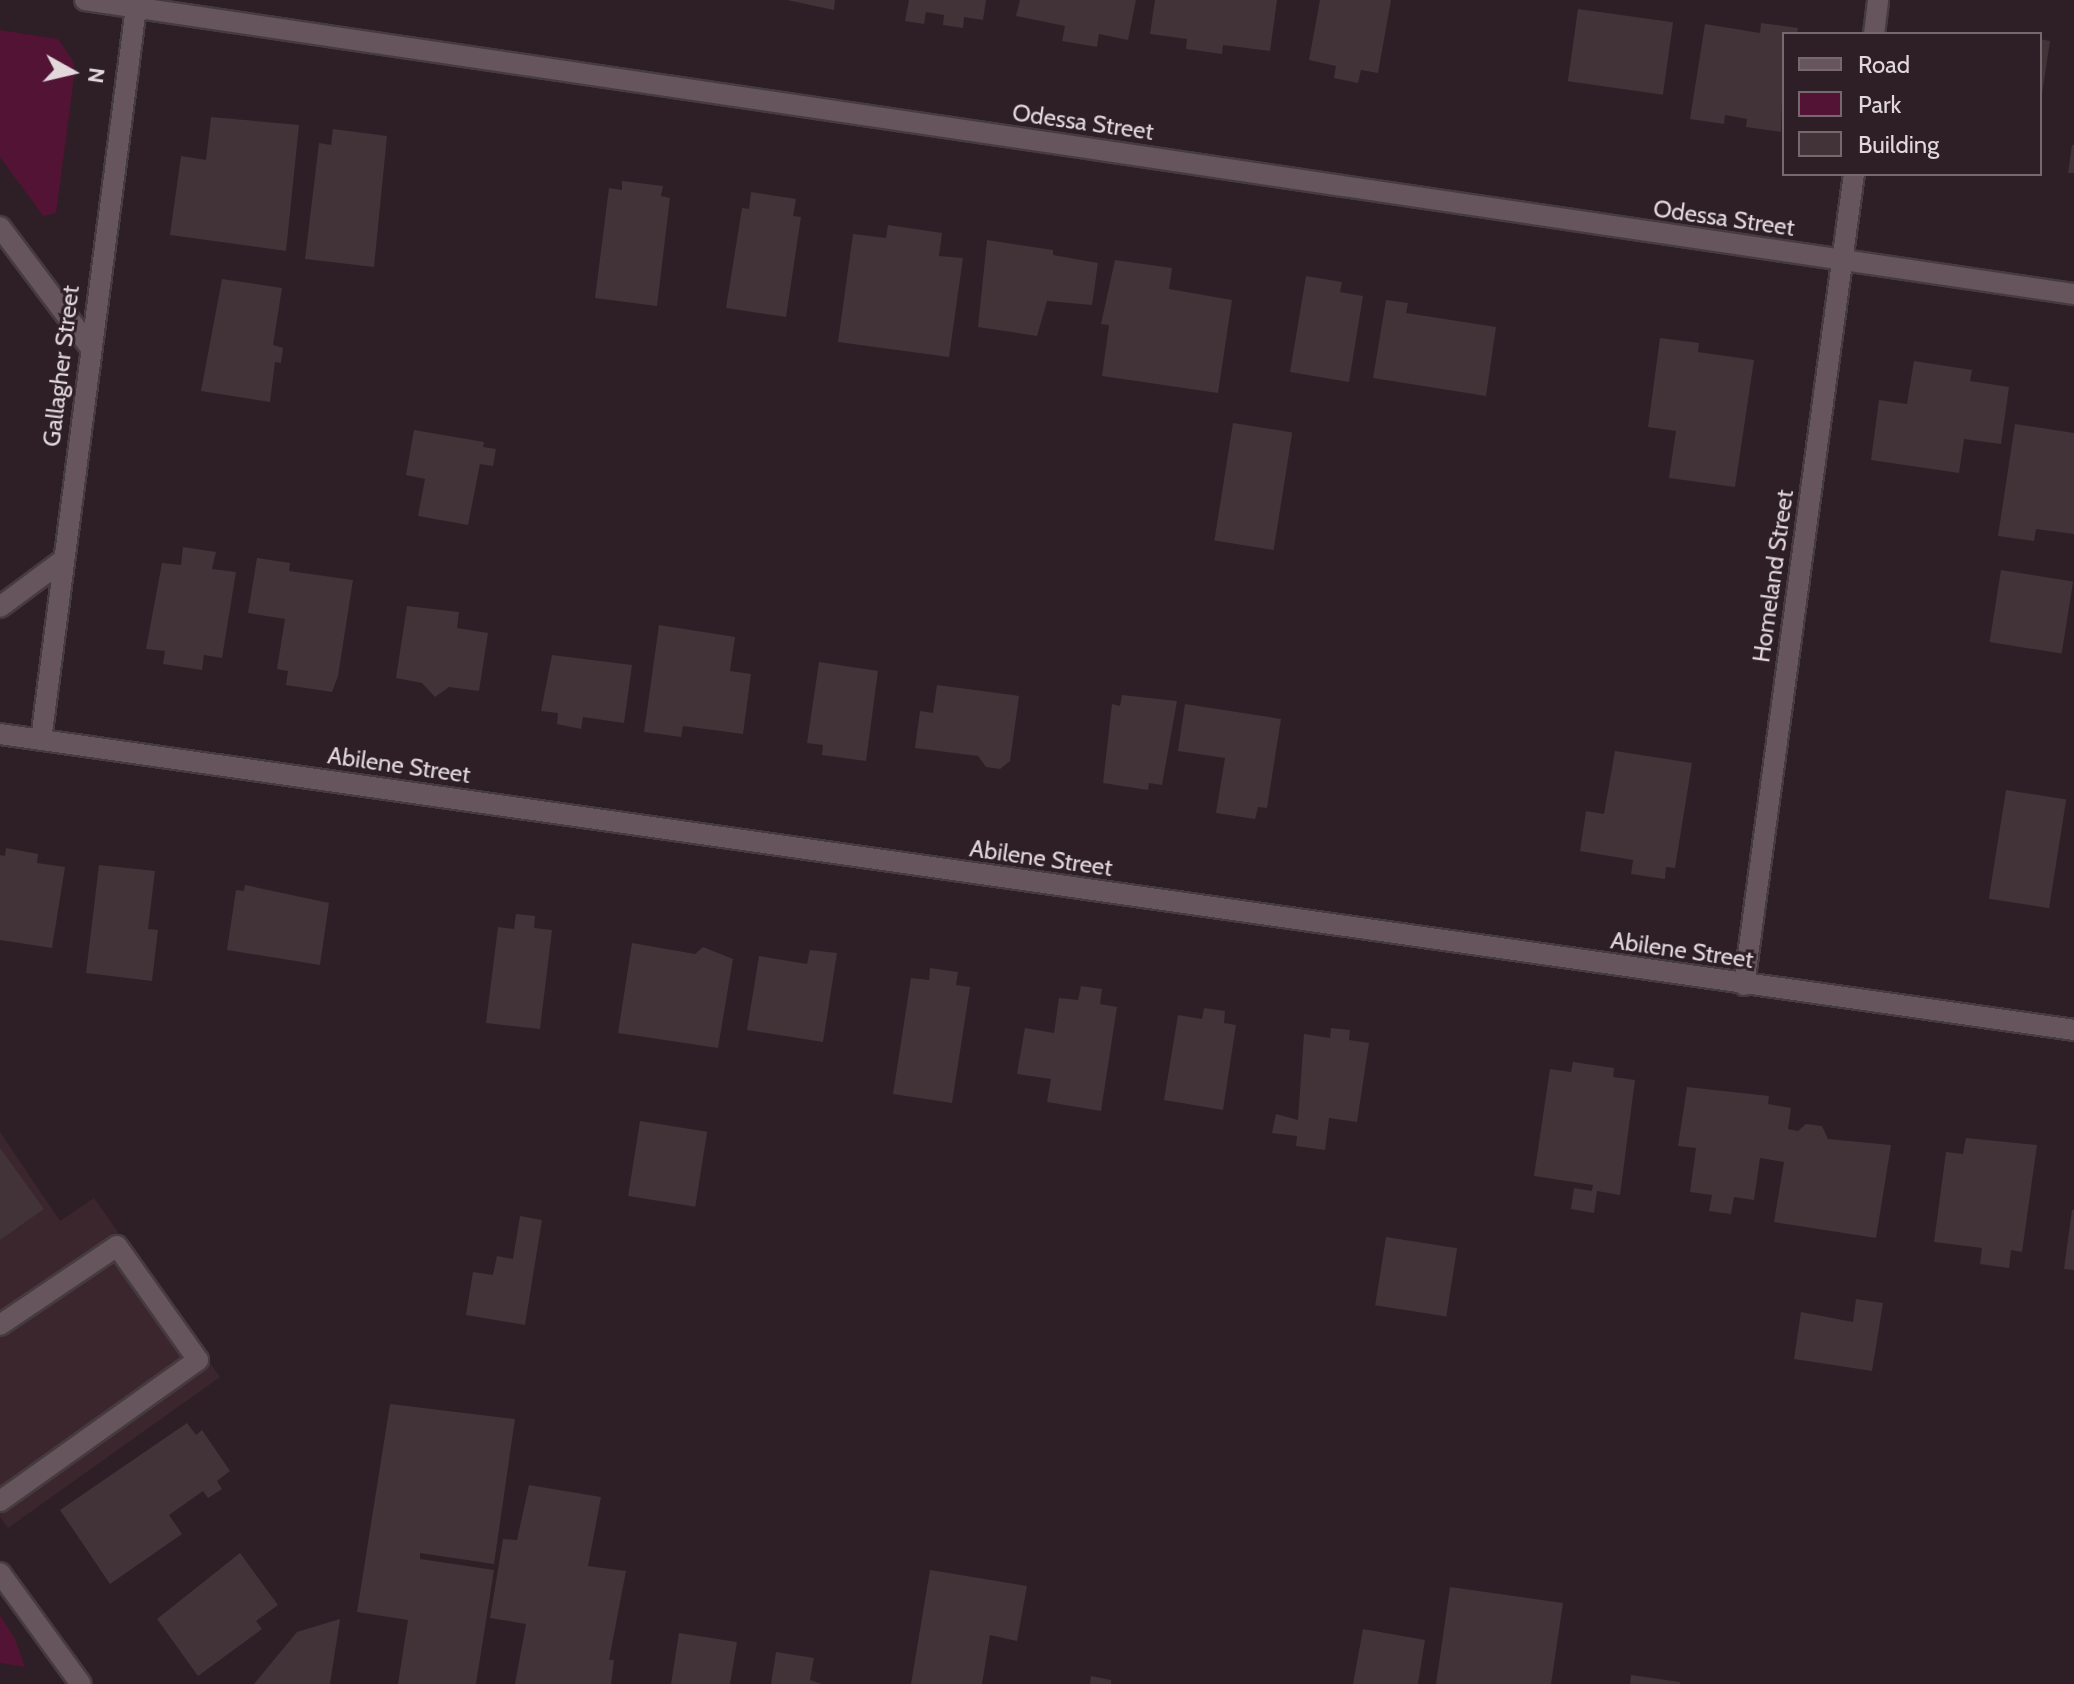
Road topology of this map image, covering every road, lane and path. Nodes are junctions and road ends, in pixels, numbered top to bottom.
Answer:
1 (85, 0) edge
2 (1878, 0) edge
3 (136, 4) edge
4 (1874, 32) edge
5 (1854, 176) edge
6 (0, 227) edge
7 (1842, 262) junction
8 (2074, 294) edge
9 (90, 347) junction
10 (62, 561) junction
11 (0, 607) edge
12 (0, 734) edge
13 (41, 740) junction
14 (1744, 985) junction
15 (2074, 1030) edge
16 (0, 1325) edge
17 (0, 1501) edge
18 (0, 1573) edge
19 (81, 1684) edge

1 - 3 street, Odessa Street
2 - 4 street
3 - 7 street, Odessa Street
3 - 9 street, Gallagher Street
5 - 7 street, Homeland Street
6 - 9 street
7 - 8 street, Odessa Street
7 - 14 street, Homeland Street
9 - 10 street, Gallagher Street
10 - 11 street
10 - 13 street, Gallagher Street
12 - 13 street, Abilene Street
13 - 14 street, Abilene Street
14 - 15 street, Abilene Street
16 - 17 street
18 - 19 street

